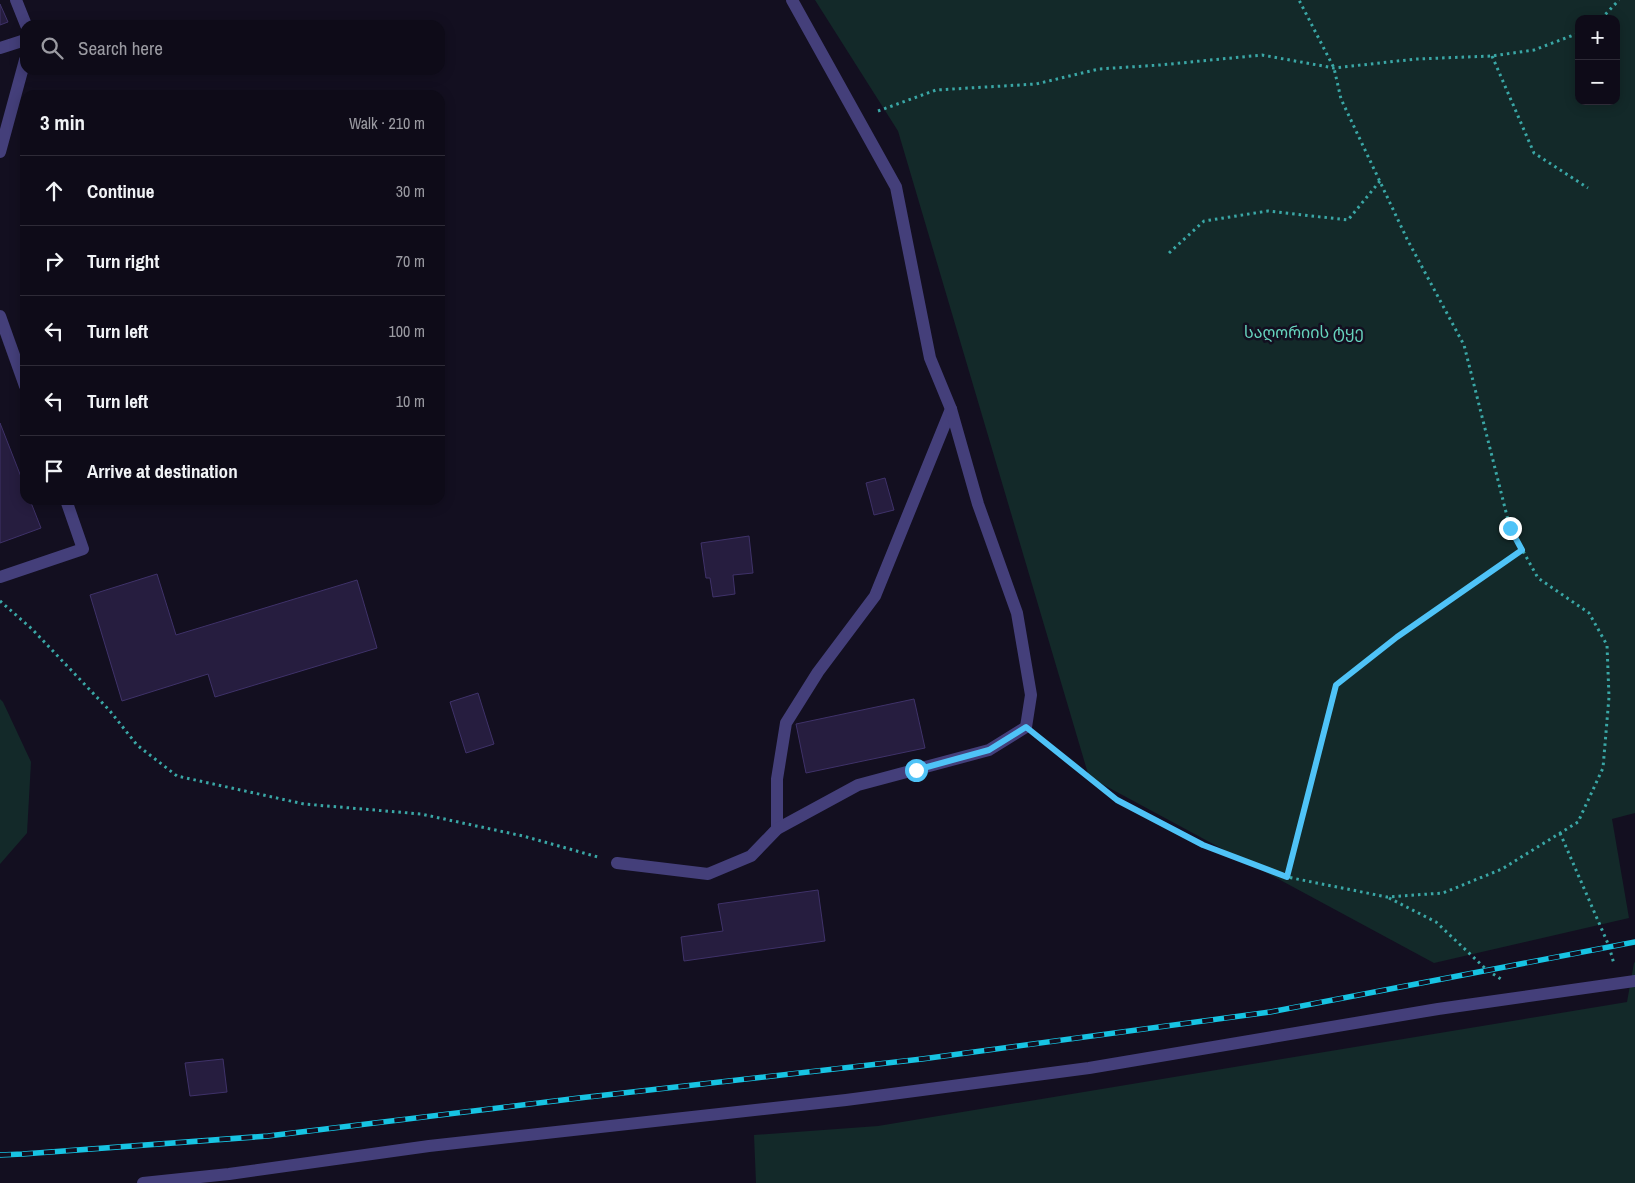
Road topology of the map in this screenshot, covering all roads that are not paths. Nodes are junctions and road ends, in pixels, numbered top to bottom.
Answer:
1 (16, 0) edge
2 (792, 0) edge
3 (24, 20) edge
4 (20, 42) edge
5 (0, 48) edge
6 (21, 75) edge
7 (0, 152) edge
8 (0, 316) edge
9 (20, 372) edge
10 (951, 409) junction
11 (68, 505) edge
12 (0, 578) edge
13 (777, 829) junction
14 (617, 863) road end
15 (1635, 981) edge
16 (143, 1183) edge

1 - 3 street
2 - 10 street
4 - 5 street
6 - 7 street
8 - 9 street
10 - 13 street
10 - 13 street
11 - 12 street
13 - 14 street
15 - 16 street

